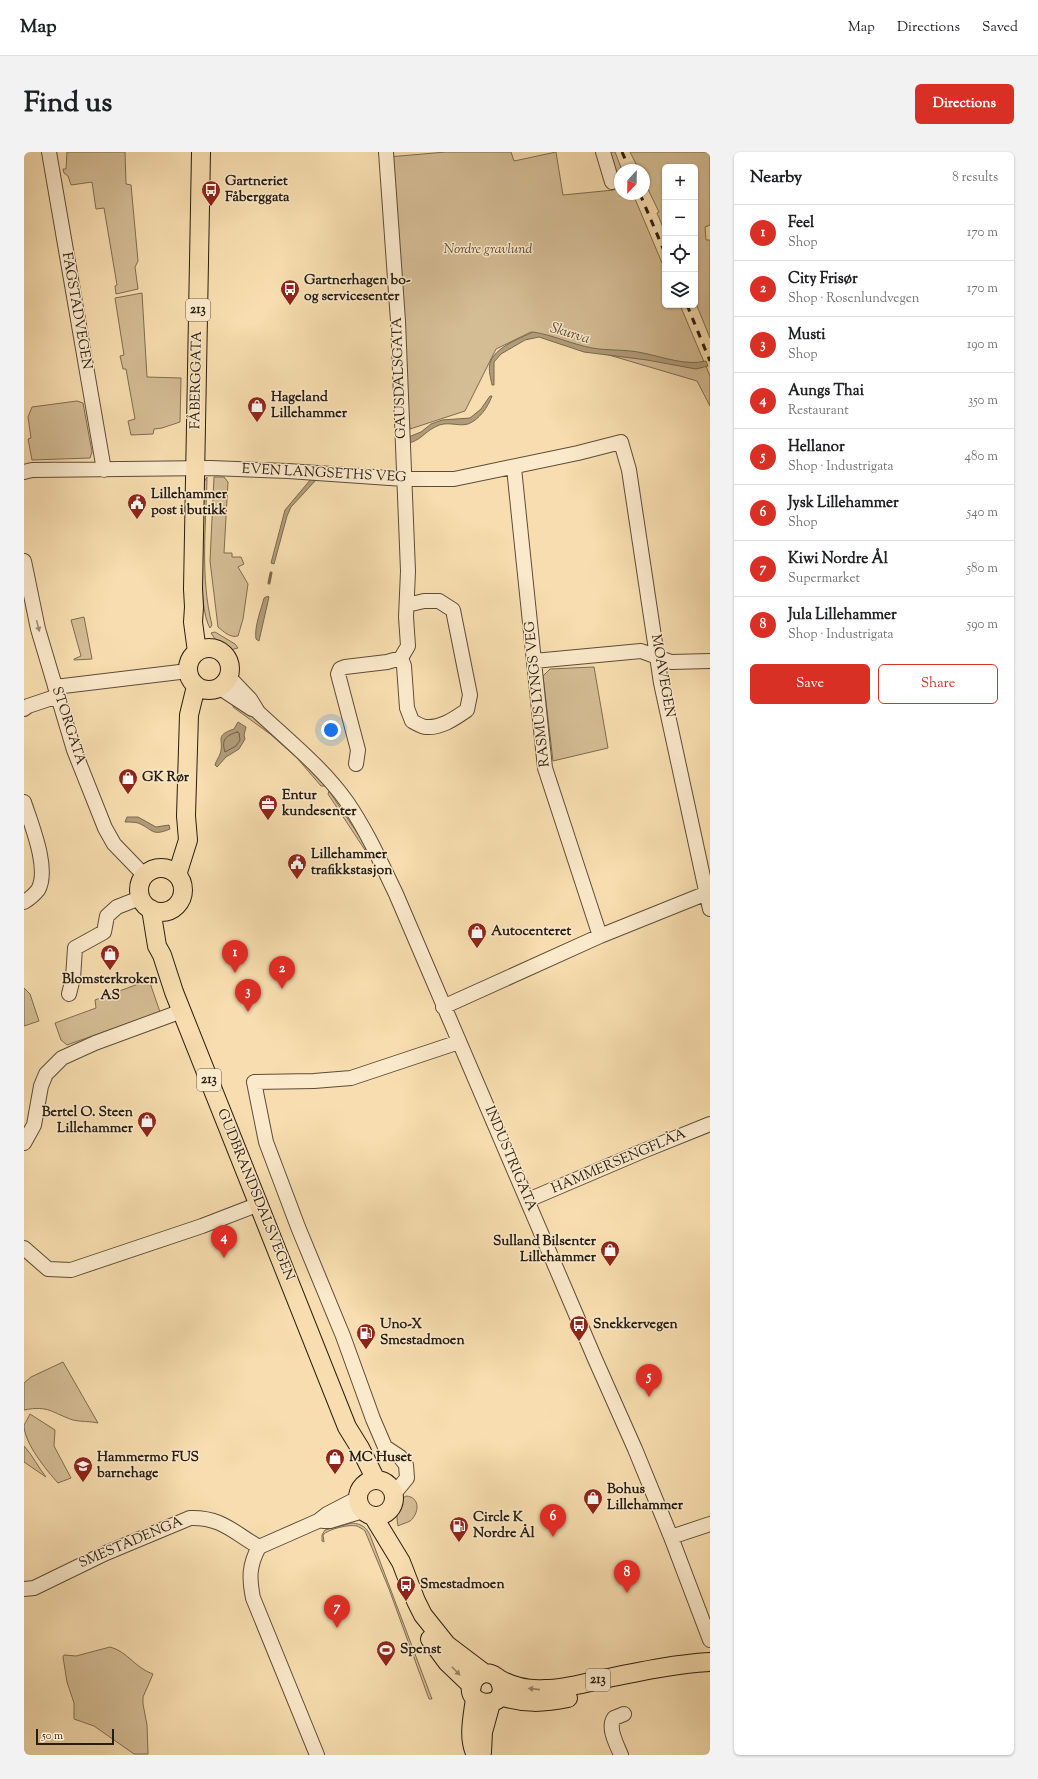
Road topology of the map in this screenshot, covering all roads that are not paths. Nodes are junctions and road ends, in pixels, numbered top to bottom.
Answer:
1 (49, 152) edge
2 (201, 152) edge
3 (386, 152) edge
4 (603, 152) edge
5 (612, 182) dead end
6 (621, 442) joint
7 (196, 468) junction
8 (514, 468) junction
9 (104, 470) junction
10 (24, 472) edge
11 (404, 479) junction
12 (24, 561) edge
13 (407, 605) junction
14 (203, 650) junction
15 (658, 656) junction
16 (401, 658) junction
17 (534, 661) junction
18 (710, 661) edge
19 (208, 682) junction
20 (56, 691) junction
21 (24, 709) edge
22 (356, 764) dead end
23 (24, 802) edge
24 (170, 872) junction
25 (144, 875) junction
26 (707, 888) edge
27 (24, 902) edge
28 (153, 906) junction
29 (710, 909) edge
30 (600, 936) junction
31 (69, 994) dead end
32 (443, 1007) junction
33 (182, 1011) junction
34 (459, 1042) junction
35 (710, 1124) edge
36 (24, 1143) edge
37 (528, 1200) junction
38 (259, 1204) junction
39 (24, 1248) edge
40 (392, 1492) joint
41 (370, 1500) junction
42 (710, 1524) edge
43 (671, 1537) junction
44 (259, 1547) junction
45 (24, 1589) edge
46 (710, 1640) edge
47 (703, 1667) edge
48 (487, 1689) junction
49 (624, 1714) dead end
50 (317, 1755) edge
51 (476, 1755) edge
52 (482, 1755) edge
53 (621, 1755) edge

1 - 9 street, FAGSTADVEGEN
2 - 7 main road, FÅBERGGATA / 213
3 - 11 street, GAUSDALSGATA
4 - 5 street
6 - 8 street, EVEN LANGSETHS VEG
6 - 15 street, MOAVEGEN
7 - 9 street, EVEN LANGSETHS VEG
7 - 11 street, EVEN LANGSETHS VEG
7 - 14 main road, FÅBERGGATA / 213
8 - 11 street, EVEN LANGSETHS VEG
8 - 17 street, RASMUS LYNGS VEG
9 - 10 street, EVEN LANGSETHS VEG
11 - 13 street, GAUSDALSGATA
12 -> 20 street, STORGATA
13 - 16 street, GAUSDALSGATA
13 - 16 street
14 - 19 main road
14 - 19 main road
15 - 17 street
15 - 18 street
15 - 26 street, MOAVEGEN
16 - 22 street
17 - 30 street, RASMUS LYNGS VEG
19 - 20 street
19 - 24 main road
19 - 32 street, INDUSTRIGATA
20 - 21 street
20 - 25 street, STORGATA
23 - 27 street
24 - 25 main road
24 - 28 main road
25 - 28 main road, 213
26 - 29 street, MOAVEGEN
26 - 30 street
28 - 31 street
28 - 33 main road, GUDBRANDSDALSVEGEN / 213
30 - 32 street
32 - 34 street, INDUSTRIGATA
33 - 36 street
33 - 38 main road, GUDBRANDSDALSVEGEN / 213
34 - 37 street, INDUSTRIGATA
34 - 40 street
35 - 37 street, HAMMERSENGFLÅA
37 - 43 street, INDUSTRIGATA
38 - 39 street
38 - 41 main road, GUDBRANDSDALSVEGEN / 213
40 - 41 main road, 213
41 - 44 street
41 - 48 main road, GUDBRANDSDALSVEGEN / 213
42 - 43 street
43 - 46 street, INDUSTRIGATA
44 - 45 street, SMESTADENGA
44 - 50 street
47 - 48 main road, 213
48 - 51 main road
48 - 52 main road
49 - 53 street

